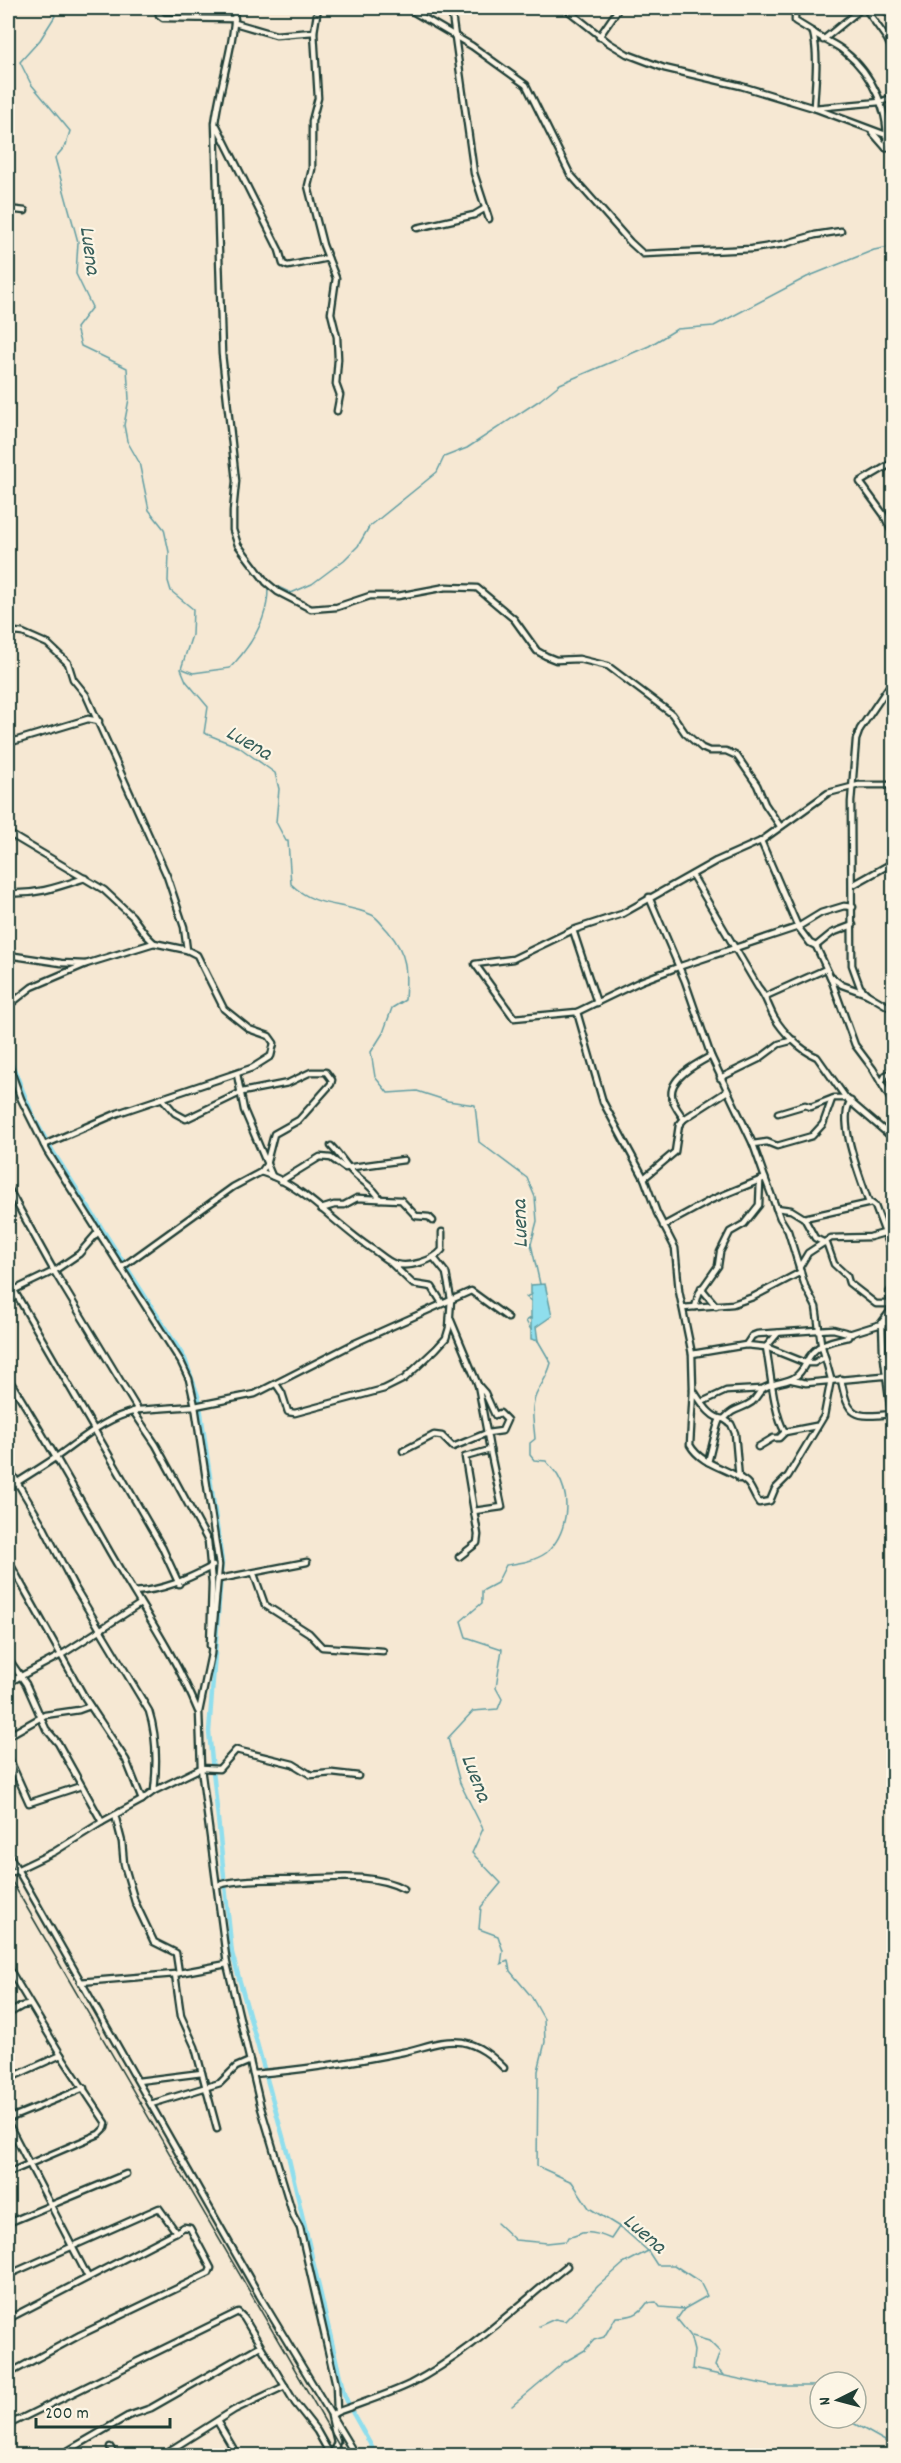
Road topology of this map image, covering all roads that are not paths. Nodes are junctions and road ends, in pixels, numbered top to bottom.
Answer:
1 (158, 8) edge
2 (235, 8) edge
3 (318, 8) edge
4 (407, 8) edge
5 (451, 8) edge
6 (565, 8) edge
7 (619, 8) edge
8 (795, 8) edge
9 (864, 8) edge
10 (879, 8) edge
11 (894, 15) edge
12 (235, 21) junction
13 (314, 32) junction
14 (813, 32) junction
15 (456, 36) junction
16 (599, 37) junction
17 (823, 40) junction
18 (894, 53) edge
19 (894, 97) edge
20 (880, 102) junction
21 (814, 108) junction
22 (215, 123) junction
23 (870, 130) junction
24 (891, 137) edge
25 (8, 209) edge
26 (484, 209) junction
27 (25, 211) dead end
28 (489, 219) dead end
29 (417, 228) dead end
30 (841, 231) dead end
31 (328, 258) junction
32 (337, 411) dead end
33 (894, 462) edge
34 (894, 537) edge
35 (8, 631) edge
36 (894, 679) edge
37 (99, 721) junction
38 (8, 743) edge
39 (894, 784) edge
40 (852, 786) junction
41 (780, 826) junction
42 (8, 833) edge
43 (762, 840) junction
44 (894, 862) edge
45 (692, 875) junction
46 (86, 878) junction
47 (853, 885) junction
48 (8, 893) edge
49 (649, 897) junction
50 (852, 897) junction
51 (844, 906) junction
52 (853, 907) junction
53 (853, 925) junction
54 (798, 927) junction
55 (573, 930) junction
56 (154, 943) junction
57 (816, 946) junction
58 (736, 949) junction
59 (187, 950) junction
60 (8, 955) edge
61 (86, 964) junction
62 (678, 967) junction
63 (826, 969) junction
64 (830, 976) junction
65 (867, 994) junction
66 (766, 996) junction
67 (597, 1003) junction
68 (8, 1006) edge
69 (894, 1010) edge
70 (577, 1012) junction
71 (794, 1040) junction
72 (711, 1056) junction
73 (8, 1063) edge
74 (894, 1071) edge
75 (237, 1074) junction
76 (720, 1078) junction
77 (881, 1083) junction
78 (838, 1088) junction
79 (242, 1092) junction
80 (726, 1092) junction
81 (162, 1098) junction
82 (846, 1098) junction
83 (833, 1099) junction
84 (851, 1101) junction
85 (894, 1106) edge
86 (778, 1113) dead end
87 (684, 1119) junction
88 (894, 1139) edge
89 (753, 1144) junction
90 (44, 1145) junction
91 (331, 1146) dead end
92 (404, 1160) dead end
93 (266, 1166) junction
94 (349, 1168) junction
95 (261, 1172) junction
96 (272, 1176) junction
97 (644, 1178) junction
98 (763, 1179) junction
99 (281, 1180) junction
100 (8, 1188) edge
101 (380, 1199) junction
102 (869, 1203) junction
103 (776, 1208) junction
104 (321, 1209) junction
105 (804, 1218) junction
106 (433, 1221) dead end
107 (894, 1221) edge
108 (663, 1226) junction
109 (98, 1232) junction
110 (442, 1232) dead end
111 (884, 1233) junction
112 (825, 1242) junction
113 (894, 1257) edge
114 (434, 1258) junction
115 (389, 1262) junction
116 (122, 1268) junction
117 (800, 1270) junction
118 (54, 1271) junction
119 (8, 1280) edge
120 (894, 1284) edge
121 (701, 1288) junction
122 (10, 1291) edge
123 (451, 1299) junction
124 (442, 1303) junction
125 (892, 1304) edge
126 (716, 1306) junction
127 (695, 1307) junction
128 (683, 1308) junction
129 (449, 1316) junction
130 (508, 1318) dead end
131 (894, 1320) edge
132 (882, 1322) junction
133 (820, 1330) junction
134 (778, 1333) junction
135 (852, 1334) junction
136 (821, 1343) junction
137 (746, 1346) junction
138 (766, 1347) junction
139 (692, 1354) junction
140 (825, 1357) junction
141 (806, 1363) junction
142 (887, 1375) junction
143 (894, 1375) edge
144 (8, 1378) edge
145 (831, 1379) junction
146 (841, 1379) junction
147 (792, 1380) junction
148 (276, 1384) junction
149 (773, 1384) junction
150 (478, 1385) junction
151 (761, 1389) junction
152 (693, 1390) junction
153 (702, 1402) junction
154 (195, 1406) junction
155 (136, 1411) junction
156 (722, 1419) junction
157 (817, 1426) junction
158 (94, 1429) junction
159 (785, 1432) junction
160 (487, 1433) junction
161 (758, 1447) dead end
162 (490, 1450) junction
163 (403, 1451) dead end
164 (56, 1457) junction
165 (708, 1461) junction
166 (8, 1467) edge
167 (740, 1479) junction
168 (16, 1483) junction
169 (8, 1488) edge
170 (474, 1511) junction
171 (459, 1557) dead end
172 (8, 1560) edge
173 (307, 1562) dead end
174 (219, 1565) junction
175 (212, 1566) junction
176 (254, 1574) junction
177 (219, 1579) junction
178 (178, 1584) junction
179 (134, 1592) junction
180 (140, 1604) junction
181 (100, 1629) junction
182 (383, 1650) dead end
183 (211, 1654) junction
184 (61, 1655) junction
185 (8, 1658) edge
186 (22, 1677) junction
187 (8, 1683) edge
188 (90, 1706) junction
189 (199, 1712) junction
190 (40, 1718) junction
191 (8, 1736) edge
192 (8, 1756) edge
193 (201, 1768) junction
194 (358, 1776) dead end
195 (81, 1786) junction
196 (154, 1791) junction
197 (142, 1800) junction
198 (115, 1815) junction
199 (102, 1822) junction
200 (8, 1853) edge
201 (17, 1870) junction
202 (8, 1874) edge
203 (218, 1886) junction
204 (404, 1889) dead end
205 (227, 1964) junction
206 (8, 1966) edge
207 (177, 1974) junction
208 (80, 1982) junction
209 (29, 2005) junction
210 (8, 2014) edge
211 (60, 2055) junction
212 (250, 2061) junction
213 (504, 2068) dead end
214 (202, 2073) junction
215 (253, 2074) junction
216 (8, 2079) edge
217 (138, 2081) junction
218 (84, 2088) junction
219 (205, 2088) junction
220 (151, 2104) junction
221 (8, 2121) edge
222 (217, 2129) dead end
223 (29, 2164) junction
224 (8, 2173) edge
225 (126, 2174) dead end
226 (51, 2204) junction
227 (8, 2223) edge
228 (176, 2232) junction
229 (73, 2247) junction
230 (567, 2266) dead end
231 (8, 2275) edge
232 (88, 2277) junction
233 (8, 2319) edge
234 (260, 2346) junction
235 (8, 2374) edge
236 (285, 2386) junction
237 (337, 2412) junction
238 (331, 2416) junction
239 (217, 2421) junction
240 (8, 2425) edge
241 (110, 2447) dead end
242 (237, 2454) dead end
243 (59, 2456) edge
244 (115, 2456) edge
245 (161, 2456) edge
246 (332, 2456) edge
247 (356, 2456) edge

1 - 12 street
2 - 12 street
3 - 13 street
4 - 15 street
5 - 15 street
6 - 16 street
7 - 16 street
8 - 14 street
9 - 17 street
9 - 18 street
10 - 11 street
12 - 13 street
12 - 22 street
13 - 31 street
14 - 17 street
14 - 21 street
15 - 26 street
15 - 30 street
16 - 21 street
17 - 20 street
19 - 20 street
20 - 21 street
20 - 24 street
21 - 23 street
22 - 31 street
22 - 41 street
23 - 24 street
23 - 24 street
25 - 27 street
26 - 28 street
26 - 29 street
31 - 32 street
33 - 34 street
35 - 37 street
36 - 40 street
37 - 38 street
37 - 59 street
39 - 40 street
40 - 41 street
40 - 47 street
41 - 43 street
42 - 46 street
43 - 45 street
43 - 54 street
44 - 47 street
45 - 49 street
45 - 58 street
46 - 48 street
46 - 56 street
47 - 50 street
49 - 55 street
49 - 62 street
50 - 51 street
50 - 52 street
51 - 52 street
51 - 54 street
52 - 53 street
53 - 57 street
53 - 65 street
54 - 57 street
54 - 58 street
55 - 67 street
55 - 70 street
56 - 59 street
56 - 61 street
57 - 63 street
58 - 62 street
58 - 66 street
59 - 75 street
60 - 61 street
61 - 68 street
62 - 67 street
62 - 72 street
63 - 64 street
63 - 66 street
64 - 65 street
64 - 77 street
65 - 69 street
66 - 71 street
67 - 70 street
70 - 97 street
71 - 76 street
71 - 78 street
72 - 76 street
72 - 87 street
73 - 90 street
74 - 77 street
75 - 79 street
75 - 81 street
76 - 80 street
77 - 85 street
78 - 82 street
78 - 83 street
79 - 81 street
79 - 93 street
79 - 93 street
80 - 87 street
80 - 89 street
81 - 90 street
82 - 83 street
82 - 84 street
83 - 86 street
83 - 89 street
84 - 88 street
84 - 102 street
87 - 97 street
89 - 98 street
90 - 109 street
91 - 94 street
92 - 94 street
93 - 95 street
93 - 96 street
94 - 99 street
94 - 101 street
95 - 96 street
95 - 116 street
96 - 99 street
97 - 108 street
98 - 103 street
98 - 108 street
98 - 121 street
99 - 104 street
100 - 118 street
101 - 104 street
101 - 106 street
102 - 105 street
102 - 111 street
103 - 105 street
103 - 117 street
104 - 115 street
105 - 112 street
107 - 111 street
108 - 128 street
109 - 116 street
109 - 118 street
110 - 114 street
111 - 112 street
111 - 113 street
112 - 117 street
112 - 125 street
114 - 115 street
114 - 123 street
115 - 124 street
116 - 154 street
117 - 126 street
117 - 133 street
118 - 122 street
118 - 155 street
119 - 122 street
120 - 125 street
121 - 126 street
121 - 127 street
122 - 158 street
123 - 124 street
123 - 129 street
123 - 130 street
124 - 148 street
125 - 132 street
126 - 127 street
127 - 128 street
128 - 139 street
129 - 148 street
129 - 150 street
131 - 132 street
132 - 135 street
132 - 142 street
133 - 134 street
133 - 135 street
133 - 136 street
134 - 137 street
134 - 138 street
135 - 136 street
136 - 140 street
136 - 141 street
137 - 138 street
137 - 139 street
138 - 141 street
138 - 149 street
139 - 152 street
140 - 141 street
140 - 145 street
141 - 147 street
142 - 143 street
142 - 146 street
142 - 146 street
144 - 164 street
145 - 146 street
145 - 147 street
145 - 157 street
147 - 149 street
148 - 154 street
149 - 151 street
149 - 159 street
150 - 160 street
150 - 160 street
151 - 153 street
151 - 156 street
152 - 153 street
152 - 165 street
153 - 156 street
154 - 155 street
154 - 174 street
155 - 158 street
155 - 175 street
156 - 165 street
156 - 167 street
157 - 159 street
157 - 167 street
158 - 164 street
158 - 178 street
159 - 161 street
160 - 162 street
160 - 163 street
162 - 170 street
162 - 170 street
164 - 168 street
164 - 179 street
165 - 167 street
166 - 168 street
168 - 169 street
168 - 181 street
170 - 171 street
172 - 184 street
173 - 176 street
174 - 175 street
174 - 177 street
175 - 178 street
175 - 183 street
176 - 177 street
176 - 182 street
177 - 183 street
178 - 179 street
179 - 180 street
180 - 181 street
180 - 189 street
181 - 184 street
181 - 196 street
183 - 189 street
184 - 186 street
184 - 188 street
185 - 186 street
186 - 187 street
186 - 190 street
188 - 190 street
188 - 197 street
189 - 193 street
190 - 191 street
190 - 195 street
192 - 195 street
193 - 194 street
193 - 196 street
193 - 203 street
195 - 199 street
196 - 197 street
197 - 198 street
198 - 199 street
198 - 207 street
199 - 201 street
200 - 201 street
201 - 202 street
201 - 208 street
203 - 204 street
203 - 205 street
205 - 207 street
205 - 212 street
206 - 209 street
207 - 208 street
207 - 214 street
208 - 217 street
209 - 210 street
209 - 211 street
211 - 216 street
211 - 218 street
212 - 215 street
212 - 219 street
213 - 215 street
214 - 217 street
214 - 219 street
215 - 237 street
217 - 220 street
218 - 221 street
218 - 223 street
219 - 220 street
219 - 222 street
220 - 238 street
221 - 223 street
223 - 224 street
223 - 226 street
225 - 226 street
226 - 227 street
226 - 229 street
228 - 229 street
228 - 232 street
228 - 235 street
229 - 231 street
229 - 232 street
230 - 237 street
232 - 233 street
234 - 236 street
234 - 240 street
234 - 243 street
236 - 239 street
236 - 246 street
237 - 238 street
238 - 246 street
238 - 247 street
239 - 242 street
239 - 245 street
241 - 244 street

